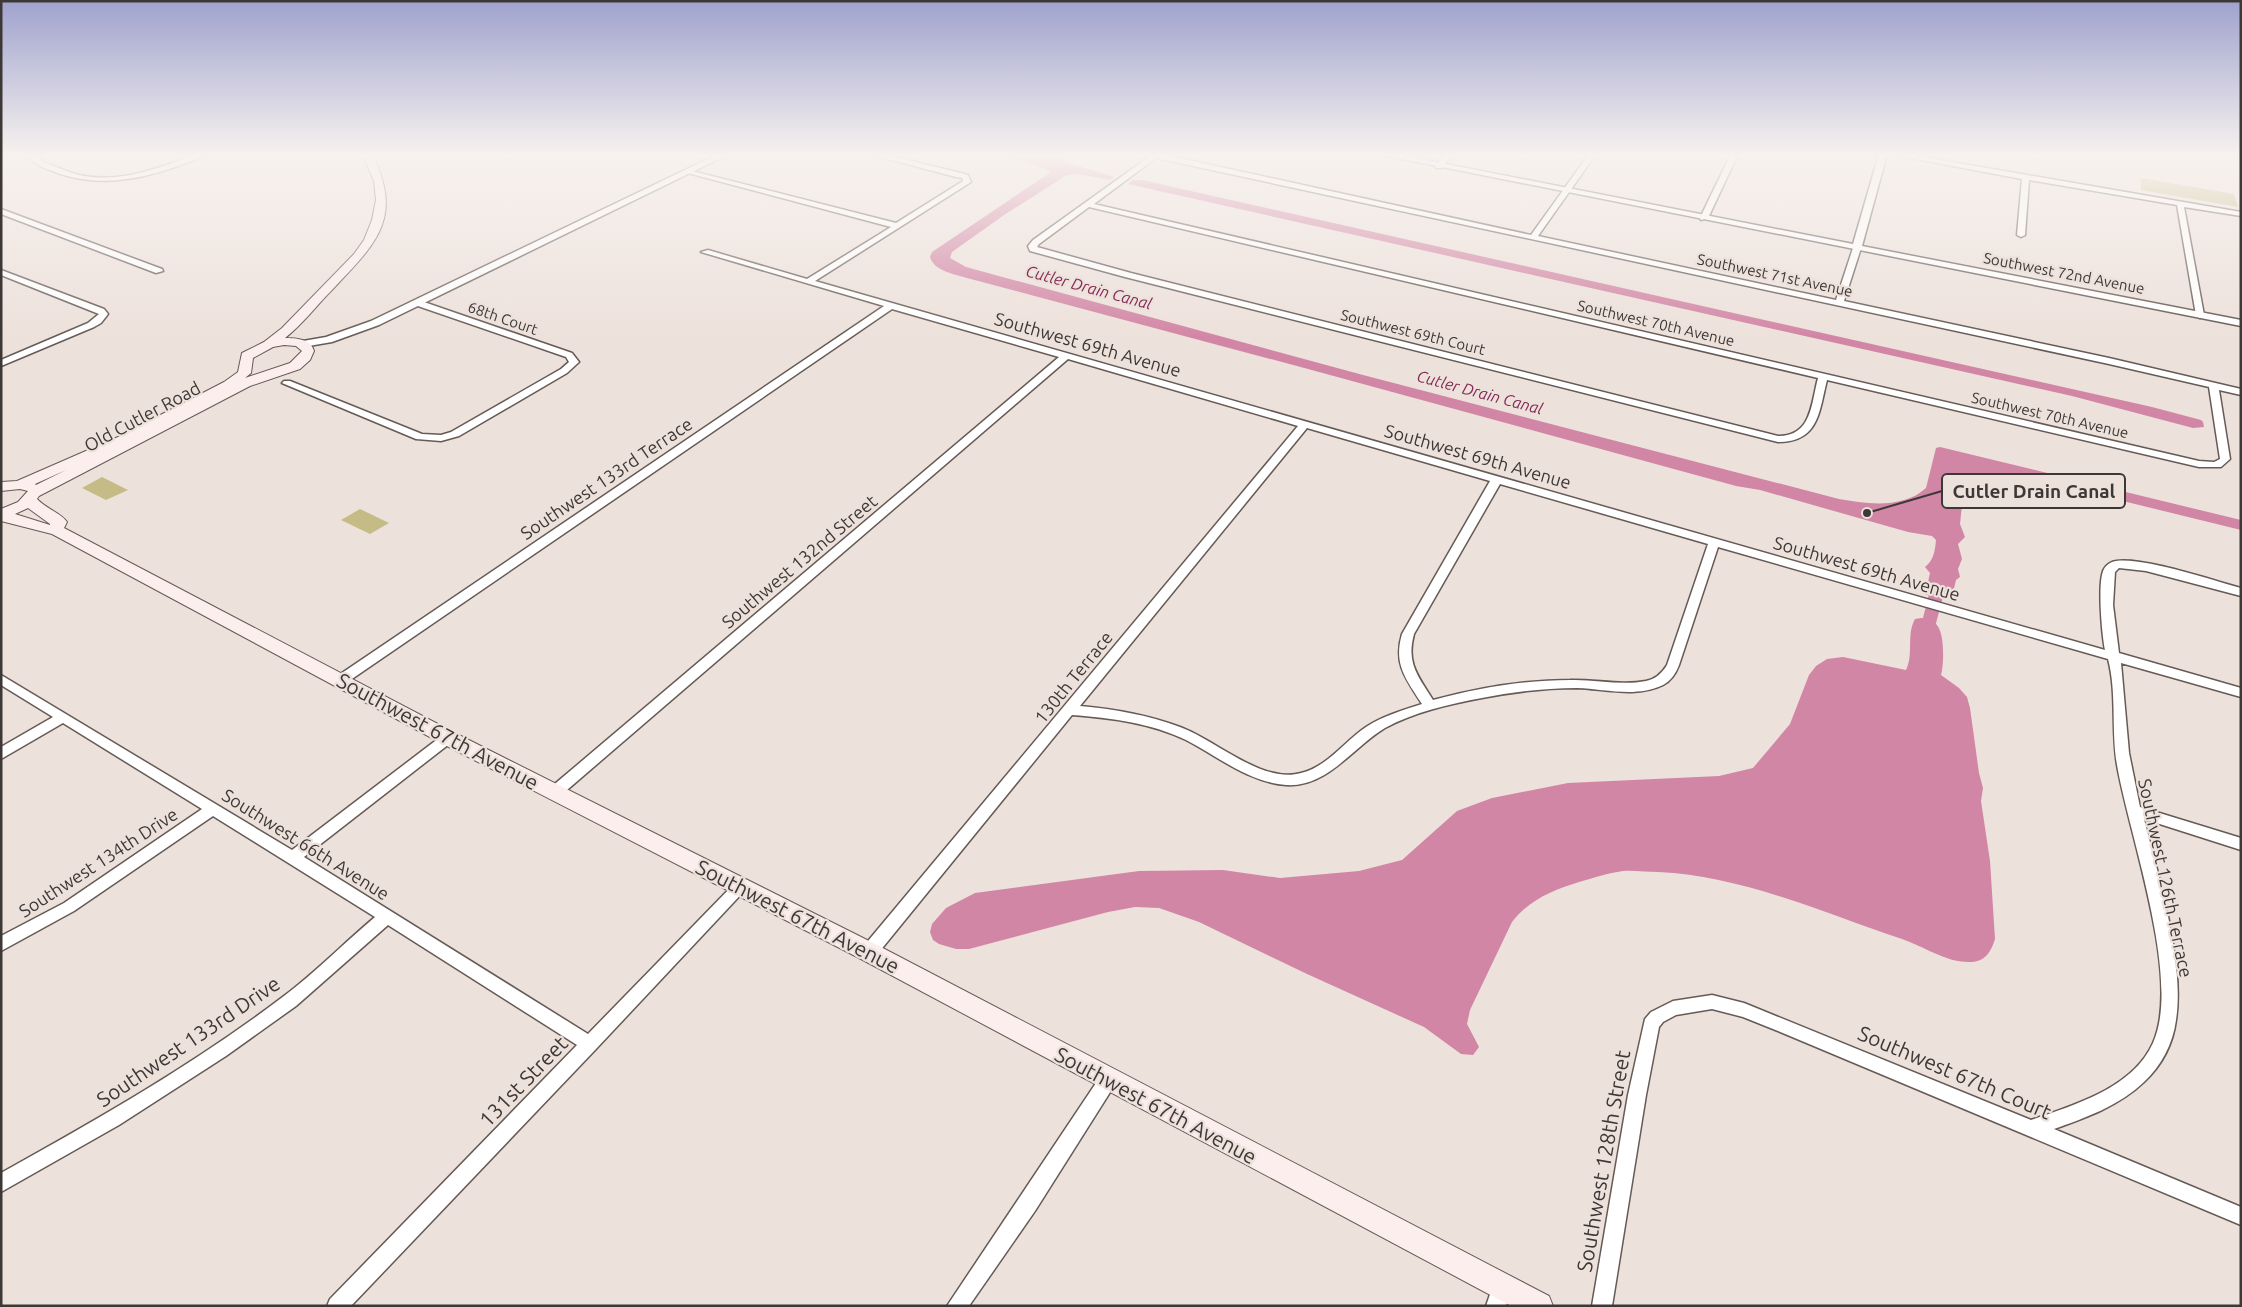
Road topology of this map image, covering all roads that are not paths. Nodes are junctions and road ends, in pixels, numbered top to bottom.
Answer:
1 (12, 215) edge
2 (377, 215) edge
3 (599, 215) edge
4 (855, 215) edge
5 (916, 215) edge
6 (1074, 215) edge
7 (1131, 215) edge
8 (1428, 215) edge
9 (1549, 215) edge
10 (1689, 215) edge
11 (1705, 215) edge
12 (1866, 215) edge
13 (2023, 215) edge
14 (2182, 215) edge
15 (1704, 218) junction
16 (898, 226) junction
17 (2021, 235) dead end
18 (1532, 238) junction
19 (1857, 248) junction
20 (705, 252) dead end
21 (359, 257) junction
22 (159, 271) dead end
23 (1, 272) edge
24 (808, 282) junction
25 (418, 303) junction
26 (1839, 303) junction
27 (890, 306) junction
28 (2200, 316) junction
29 (2241, 324) edge
30 (266, 345) junction
31 (303, 348) junction
32 (1066, 356) junction
33 (1, 363) edge
34 (246, 366) junction
35 (268, 373) junction
36 (1823, 376) junction
37 (287, 382) dead end
38 (2214, 387) junction
39 (2241, 392) edge
40 (1305, 424) junction
41 (1497, 479) junction
42 (20, 485) junction
43 (1, 487) edge
44 (31, 497) junction
45 (1, 515) edge
46 (55, 530) junction
47 (1714, 542) junction
48 (2241, 592) edge
49 (2113, 656) junction
50 (1, 679) edge
51 (341, 680) junction
52 (2241, 693) edge
53 (1430, 706) junction
54 (1070, 710) junction
55 (63, 717) junction
56 (448, 738) junction
57 (1, 754) edge
58 (555, 792) junction
59 (213, 808) junction
60 (2134, 810) junction
61 (2241, 844) edge
62 (292, 858) junction
63 (740, 887) junction
64 (387, 916) junction
65 (1, 944) edge
66 (869, 952) junction
67 (1651, 1024) joint
68 (590, 1044) junction
69 (1108, 1080) junction
70 (2031, 1128) junction
71 (1, 1183) edge
72 (2241, 1216) edge
73 (1499, 1296) edge
74 (337, 1306) edge
75 (958, 1306) edge
76 (1538, 1306) edge
77 (1602, 1306) edge

1 - 22 street
2 - 21 main road
3 - 25 street
4 - 16 street
5 - 16 street
6 - 36 street, Southwest 69th Court
7 - 36 street, Southwest 70th Avenue
8 - 18 street, Southwest 71st Avenue
9 - 18 street
10 - 15 street, Southwest 72nd Avenue
11 - 15 street
12 - 19 street
13 - 17 street
14 - 28 street
15 - 19 street, Southwest 72nd Avenue
16 - 24 street
18 - 26 street, Southwest 71st Avenue
19 - 26 street
19 - 28 street, Southwest 72nd Avenue
20 - 24 street, Southwest 69th Avenue
21 - 30 main road
21 - 31 main road
23 - 33 street
24 - 27 street, Southwest 69th Avenue
25 - 31 street
25 - 37 street, 68th Court
26 - 38 street, Southwest 71st Avenue
27 - 32 street, Southwest 69th Avenue
27 - 51 street, Southwest 133rd Terrace
28 - 29 street, Southwest 72nd Avenue
30 - 31 main road
30 - 34 main road, Old Cutler Road
31 - 35 main road, Old Cutler Road
32 - 40 street, Southwest 69th Avenue
32 - 58 street, Southwest 132nd Street
34 - 35 main road
34 - 42 main road, Old Cutler Road
35 - 44 main road, Old Cutler Road
36 - 38 street, Southwest 70th Avenue
38 - 39 street, Southwest 71st Avenue
40 - 41 street, Southwest 69th Avenue
40 - 54 street, 130th Terrace
41 - 47 street, Southwest 69th Avenue
41 - 53 street
42 - 43 main road, Old Cutler Road
42 - 44 main road
44 - 45 main road, Old Cutler Road
44 - 46 main road
45 - 46 main road, Southwest 67th Avenue
46 - 51 main road, Southwest 67th Avenue
47 - 49 street, Southwest 69th Avenue
47 - 53 street
48 - 49 street, Southwest 126th Terrace
49 - 52 street, Southwest 69th Avenue
49 - 60 street, Southwest 126th Terrace
50 - 55 street, Southwest 66th Avenue
51 - 56 main road, Southwest 67th Avenue
53 - 54 street
54 - 66 street, 130th Terrace
55 - 57 street
55 - 59 street, Southwest 66th Avenue
56 - 58 main road, Southwest 67th Avenue
56 - 62 street
58 - 63 main road, Southwest 67th Avenue
59 - 62 street, Southwest 66th Avenue
59 - 65 street, Southwest 134th Drive
60 - 61 street
60 - 70 street, Southwest 126th Terrace
62 - 64 street, Southwest 66th Avenue
63 - 66 main road, Southwest 67th Avenue
63 - 68 street, 131st Street
64 - 68 street, Southwest 66th Avenue
64 - 71 street, Southwest 133rd Drive
66 - 69 main road, Southwest 67th Avenue
67 - 70 street, Southwest 67th Court
67 - 77 street, Southwest 128th Street
68 - 74 street, 131st Street
69 - 73 main road, Southwest 67th Avenue
69 - 75 street
70 - 72 street, Southwest 67th Court
73 - 76 main road, Southwest 67th Avenue

